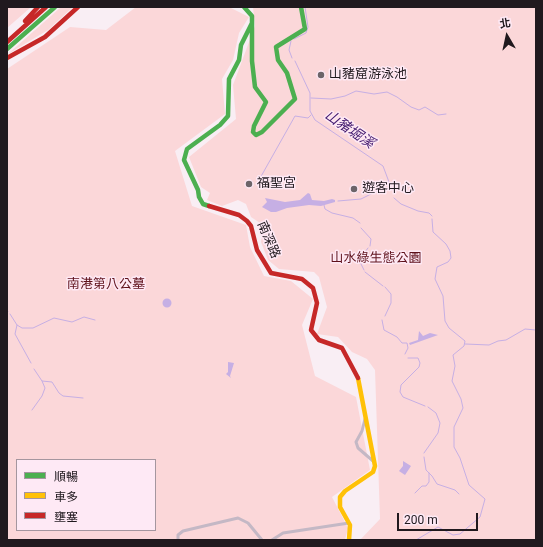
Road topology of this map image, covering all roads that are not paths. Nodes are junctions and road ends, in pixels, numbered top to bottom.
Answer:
1 (38, 7) edge
2 (46, 7) edge
3 (56, 7) edge
4 (78, 7) edge
5 (244, 7) edge
6 (301, 7) edge
7 (252, 23) junction
8 (7, 41) edge
9 (7, 49) edge
10 (7, 58) edge
11 (365, 415) junction
12 (374, 462) junction
13 (349, 524) junction
14 (178, 540) edge
15 (262, 540) edge
16 (272, 540) edge
17 (349, 540) edge

1 - 8 main road
2 - 8 main road
3 - 9 main road
4 - 10 main road
5 - 7 main road
6 - 7 main road
7 - 11 main road, 南深路
11 - 12 main road, 南深路
11 - 12 street
12 - 13 main road
13 - 16 street
13 - 17 main road
14 - 15 street

